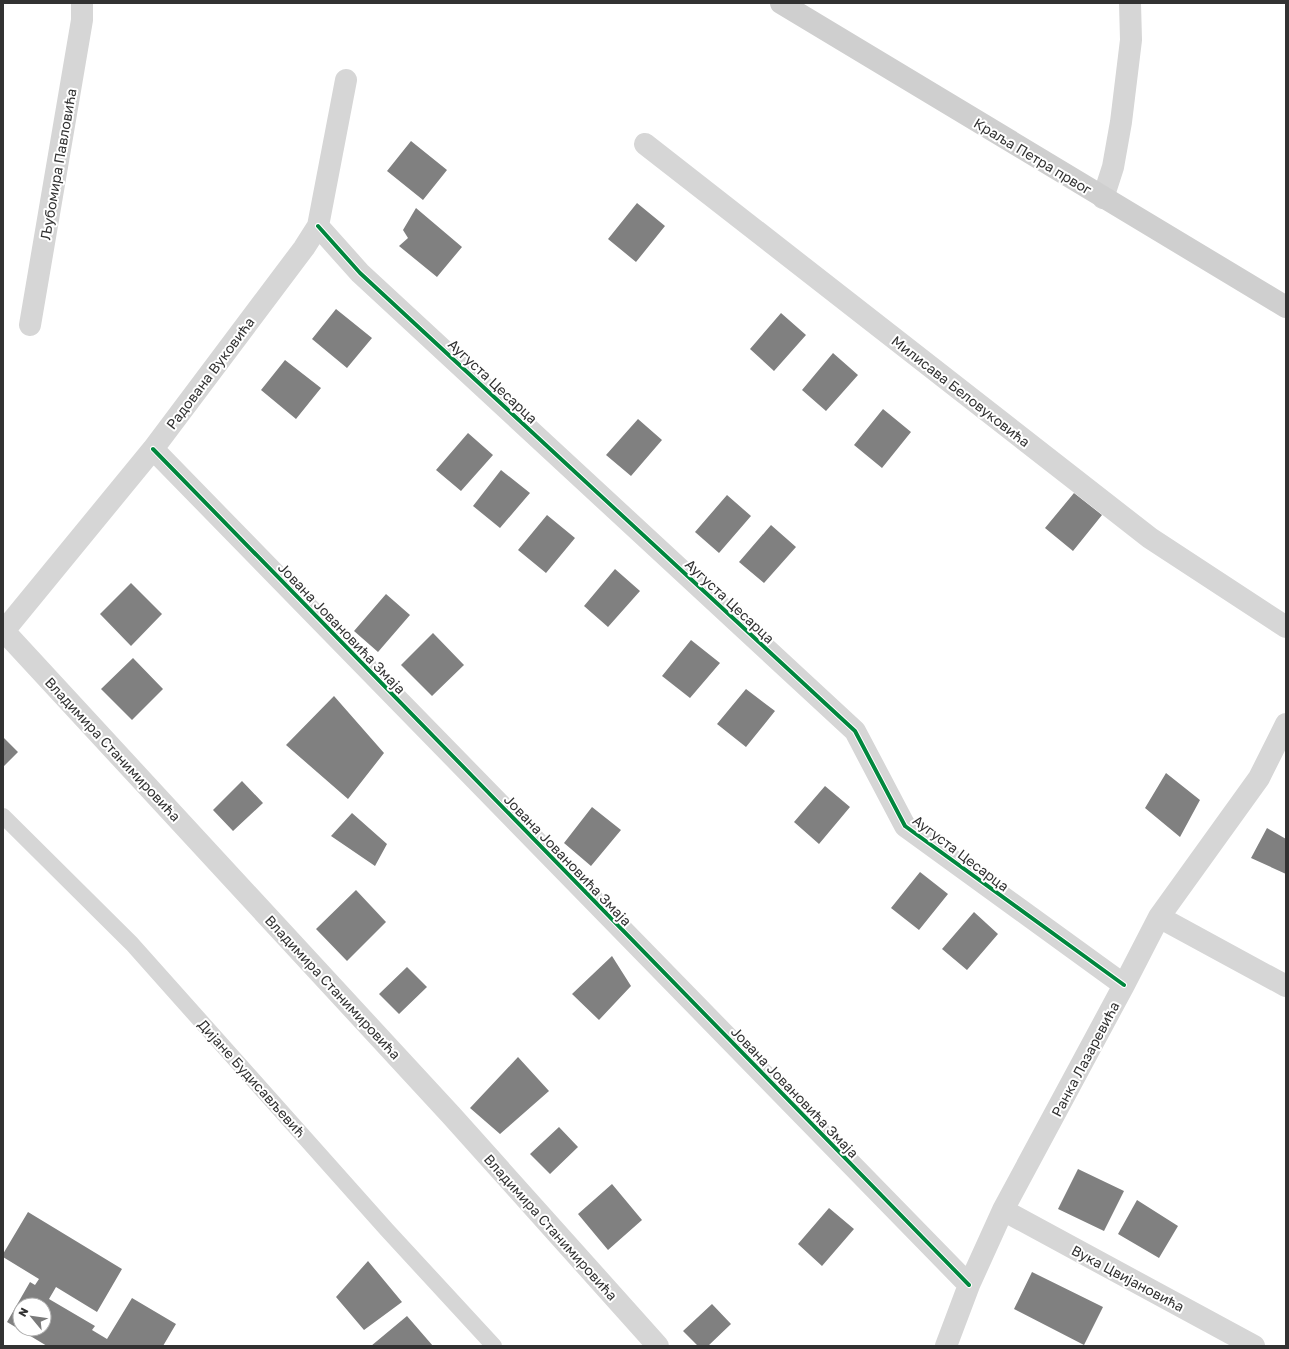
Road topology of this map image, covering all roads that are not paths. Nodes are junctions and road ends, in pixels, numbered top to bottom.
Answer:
1 (82, 3) edge
2 (781, 3) edge
3 (1130, 3) edge
4 (346, 80) dead end
5 (645, 144) dead end
6 (1103, 198) junction
7 (318, 226) junction
8 (1286, 307) edge
9 (30, 325) dead end
10 (153, 449) junction
11 (1286, 627) edge
12 (3, 631) edge
13 (1286, 724) edge
14 (3, 816) edge
15 (1159, 917) junction
16 (1124, 985) junction
17 (1286, 986) edge
18 (1003, 1210) junction
19 (968, 1286) junction
20 (494, 1346) edge
21 (658, 1346) edge
22 (946, 1346) edge
23 (1254, 1346) edge

1 - 9 street, Љубомира Павловића
2 - 6 street, Краља Петра првог
3 - 6 street
4 - 7 street, Радована Вуковића
5 - 11 street, Милисава Беловуковића
6 - 8 street, Краља Петра првог
7 - 10 street, Радована Вуковића
7 - 16 street, Аугуста Цесарца
10 - 12 street, Радована Вуковића
10 - 19 street, Јована Јовановића Змаја
12 - 21 street, Владимира Станимировића
13 - 15 street, Ранка Лазаревића
14 - 20 lane, Дијане Будисављевић
15 - 16 street, Ранка Лазаревића
15 - 17 street
16 - 18 street, Ранка Лазаревића
18 - 19 street, Ранка Лазаревића
18 - 23 street, Вука Цвијановића
19 - 22 street, Ранка Лазаревића

